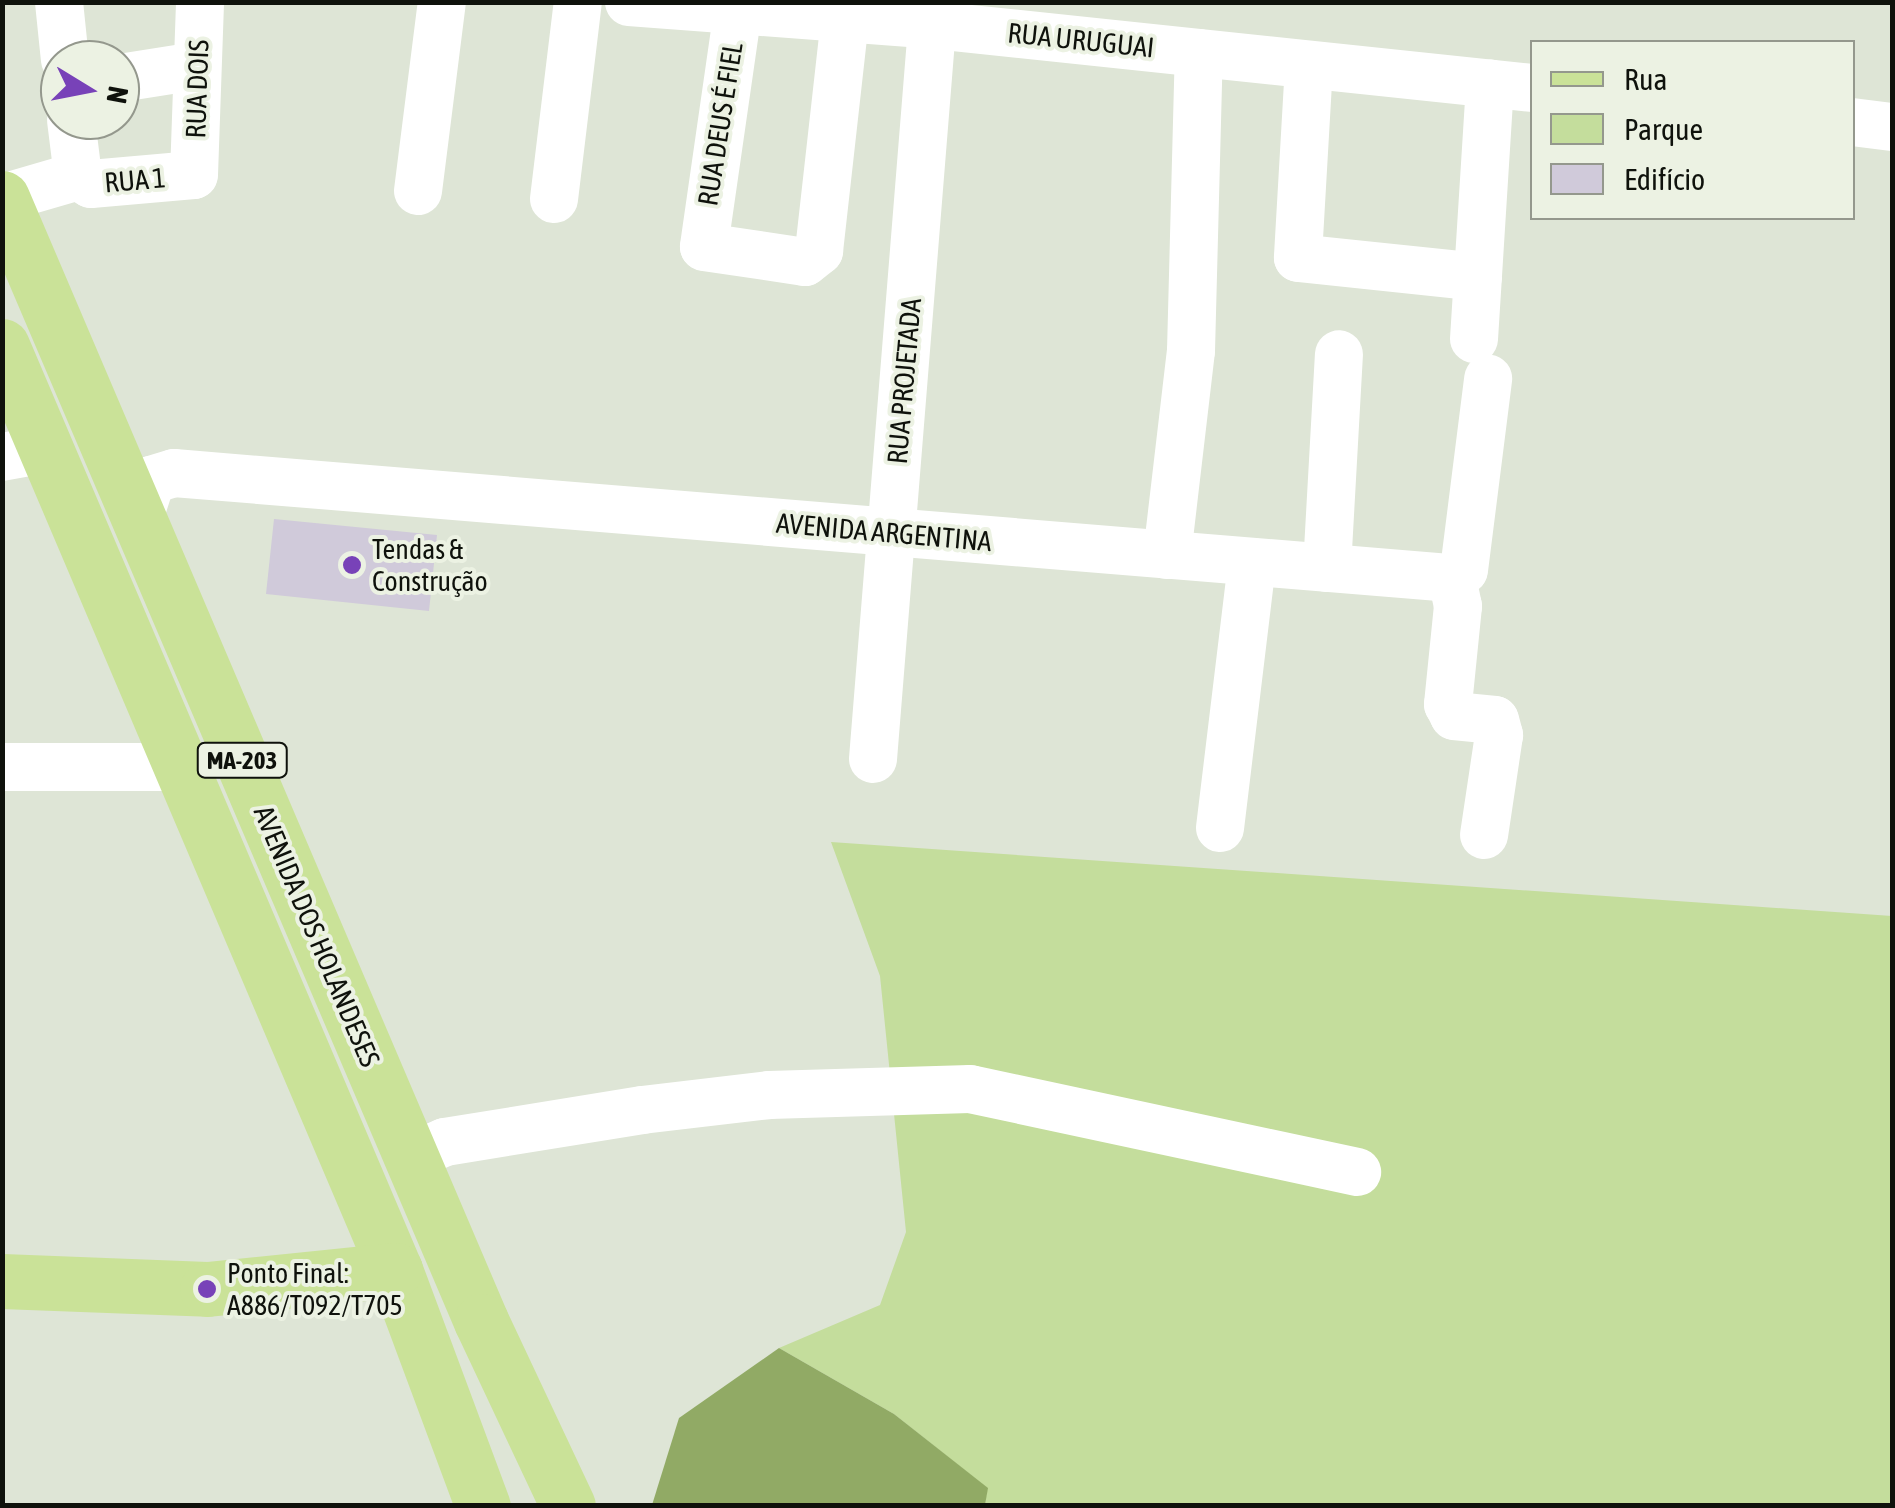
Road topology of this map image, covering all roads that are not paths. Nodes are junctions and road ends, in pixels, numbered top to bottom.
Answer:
1 (59, 2) edge
2 (200, 2) edge
3 (442, 2) edge
4 (578, 2) edge
5 (629, 2) edge
6 (738, 10) junction
7 (934, 14) edge
8 (844, 18) junction
9 (62, 40) edge
10 (1199, 53) junction
11 (1308, 65) junction
12 (196, 66) junction
13 (140, 75) edge
14 (1511, 86) edge
15 (1855, 122) edge
16 (1892, 126) edge
17 (74, 140) edge
18 (194, 175) joint
19 (78, 176) junction
20 (418, 191) dead end
21 (2, 198) edge
22 (554, 199) dead end
23 (1478, 277) junction
24 (2, 346) edge
25 (1339, 354) dead end
26 (24, 454) edge
27 (139, 518) junction
28 (892, 533) junction
29 (1167, 556) junction
30 (1252, 562) junction
31 (1327, 568) junction
32 (1452, 578) junction
33 (872, 759) dead end
34 (2, 767) edge
35 (181, 767) junction
36 (1220, 828) dead end
37 (1484, 835) dead end
38 (411, 1157) junction
39 (1358, 1172) dead end
40 (394, 1270) junction
41 (2, 1281) edge
42 (483, 1506) edge
43 (568, 1506) edge

1 - 9 street
2 - 12 street, RUA DOIS
3 - 20 street
4 - 22 street
5 - 6 street, RUA URUGUAI
6 - 8 street, RUA URUGUAI
6 - 8 street, RUA DEUS É FIEL
7 - 8 street, RUA URUGUAI
7 - 10 street, RUA URUGUAI
7 - 28 street, RUA PROJETADA
10 - 11 street, RUA URUGUAI
10 - 29 street
11 - 14 street, RUA URUGUAI
11 - 23 street
12 - 13 street
12 - 18 street, RUA DOIS
14 - 23 street
15 - 16 street
17 - 19 street
18 - 19 street, RUA 1
19 - 21 street
21 - 27 main road, AVENIDA DOS HOLANDESES / MA-203
23 - 32 street
24 - 26 main road, MA-203
25 - 31 street
26 - 35 main road, MA-203
27 - 28 street, AVENIDA ARGENTINA
27 - 38 main road, AVENIDA DOS HOLANDESES / MA-203
28 - 29 street, AVENIDA ARGENTINA
28 - 33 street, RUA PROJETADA
29 - 30 street, AVENIDA ARGENTINA
30 - 31 street, AVENIDA ARGENTINA
30 - 36 street
31 - 32 street, AVENIDA ARGENTINA
32 - 37 street
34 - 35 street
35 - 40 main road, MA-203
38 - 39 street
38 - 43 main road, AVENIDA DOS HOLANDESES / MA-203
40 - 41 main road
40 - 42 main road, MA-203

